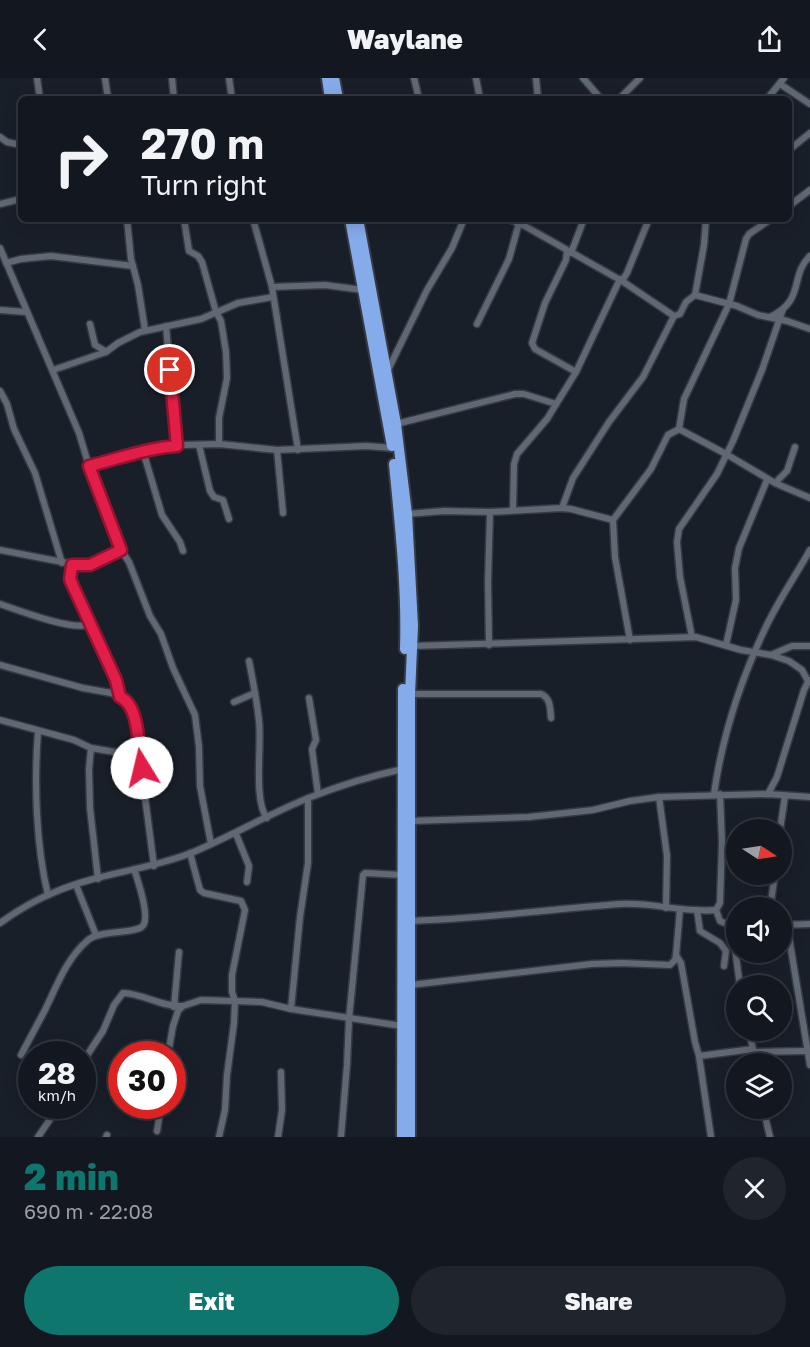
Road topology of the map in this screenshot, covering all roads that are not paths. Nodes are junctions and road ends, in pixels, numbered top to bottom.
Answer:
1 (37, 78) edge
2 (105, 78) edge
3 (172, 78) edge
4 (229, 78) edge
5 (327, 78) edge
6 (334, 78) edge
7 (414, 78) edge
8 (476, 78) edge
9 (536, 78) edge
10 (583, 78) edge
11 (639, 78) edge
12 (782, 81) edge
13 (40, 96) edge
14 (108, 96) edge
15 (174, 96) edge
16 (232, 96) edge
17 (330, 96) edge
18 (337, 96) edge
19 (418, 96) edge
20 (479, 96) edge
21 (538, 96) edge
22 (598, 96) edge
23 (622, 96) edge
24 (770, 96) edge
25 (810, 104) edge
26 (810, 133) edge
27 (0, 137) edge
28 (18, 144) edge
29 (792, 148) edge
30 (810, 190) edge
31 (18, 200) edge
32 (0, 204) edge
33 (792, 205) edge
34 (127, 222) edge
35 (184, 222) edge
36 (254, 222) edge
37 (351, 222) edge
38 (359, 222) edge
39 (463, 222) edge
40 (522, 222) edge
41 (583, 222) edge
42 (648, 222) edge
43 (706, 222) edge
44 (767, 222) edge
45 (0, 248) edge
46 (569, 252) junction
47 (810, 256) edge
48 (6, 263) junction
49 (133, 266) junction
50 (621, 280) junction
51 (272, 287) junction
52 (363, 290) junction
53 (695, 295) junction
54 (273, 297) junction
55 (729, 304) junction
56 (783, 309) junction
57 (0, 310) edge
58 (26, 312) junction
59 (216, 312) junction
60 (674, 316) junction
61 (770, 317) junction
62 (780, 320) junction
63 (90, 324) dead end
64 (477, 324) dead end
65 (166, 326) junction
66 (810, 329) edge
67 (145, 330) junction
68 (106, 352) junction
69 (52, 370) junction
70 (576, 372) junction
71 (386, 375) junction
72 (0, 391) edge
73 (556, 404) junction
74 (396, 424) junction
75 (679, 429) junction
76 (219, 444) junction
77 (199, 445) junction
78 (177, 446) junction
79 (795, 447) dead end
80 (393, 448) junction
81 (277, 450) junction
82 (298, 450) junction
83 (143, 451) junction
84 (726, 454) junction
85 (89, 466) junction
86 (767, 480) junction
87 (775, 483) junction
88 (810, 498) edge
89 (562, 508) junction
90 (513, 510) junction
91 (490, 512) junction
92 (283, 513) dead end
93 (407, 514) junction
94 (229, 519) dead end
95 (613, 520) junction
96 (0, 550) edge
97 (121, 550) junction
98 (810, 550) edge
99 (183, 551) dead end
100 (62, 563) junction
101 (72, 565) junction
102 (0, 604) edge
103 (90, 624) junction
104 (692, 637) junction
105 (630, 640) junction
106 (489, 645) junction
107 (726, 645) junction
108 (412, 646) junction
109 (810, 646) edge
110 (754, 653) junction
111 (771, 655) junction
112 (249, 661) dead end
113 (0, 665) edge
114 (809, 679) edge
115 (255, 693) junction
116 (410, 694) junction
117 (120, 697) junction
118 (309, 698) dead end
119 (234, 702) dead end
120 (551, 718) dead end
121 (0, 720) edge
122 (38, 732) junction
123 (91, 748) junction
124 (139, 756) junction
125 (403, 769) junction
126 (318, 794) junction
127 (717, 794) junction
128 (768, 794) junction
129 (785, 796) junction
130 (659, 797) junction
131 (810, 797) edge
132 (308, 798) junction
133 (267, 818) junction
134 (782, 819) edge
135 (410, 821) junction
136 (236, 834) junction
137 (211, 844) junction
138 (190, 853) junction
139 (154, 866) junction
140 (134, 869) junction
141 (403, 875) junction
142 (98, 879) junction
143 (248, 882) dead end
144 (76, 885) junction
145 (48, 895) junction
146 (666, 908) junction
147 (680, 909) junction
148 (697, 910) junction
149 (716, 910) junction
150 (411, 921) junction
151 (0, 923) edge
152 (726, 923) edge
153 (810, 924) edge
154 (792, 925) edge
155 (96, 935) junction
156 (179, 952) dead end
157 (676, 955) junction
158 (791, 963) edge
159 (724, 966) dead end
160 (410, 985) junction
161 (235, 1001) junction
162 (183, 1006) junction
163 (174, 1007) junction
164 (291, 1009) junction
165 (349, 1019) junction
166 (402, 1026) junction
167 (28, 1041) edge
168 (171, 1041) edge
169 (752, 1041) edge
170 (96, 1042) edge
171 (754, 1050) junction
172 (808, 1051) junction
173 (754, 1053) edge
174 (699, 1056) junction
175 (810, 1065) edge
176 (281, 1072) dead end
177 (50, 1119) edge
178 (159, 1119) edge
179 (766, 1119) edge
180 (157, 1131) dead end
181 (38, 1137) edge
182 (219, 1137) edge
183 (278, 1137) edge
184 (341, 1137) edge
185 (402, 1137) edge
186 (410, 1137) edge
187 (711, 1137) edge
188 (770, 1137) edge

1 - 13 street
2 - 14 street
3 - 15 street
4 - 16 street
5 - 17 highway
6 - 18 highway
7 - 19 street
8 - 20 street
9 - 21 street
10 - 22 street
11 - 23 street
12 - 24 street
12 - 25 street
26 - 29 street
27 - 28 street
30 - 33 street
31 - 32 street
34 - 49 street
35 - 59 street
36 - 51 street
37 - 52 highway
38 - 71 highway
39 - 71 street
40 - 46 street
40 - 64 street
41 - 46 street
42 - 50 street
43 - 53 street
44 - 55 street
45 - 48 street
46 - 50 street
46 - 70 street
47 - 56 street
48 - 49 street
48 - 58 street
49 - 67 street
50 - 60 street
50 - 70 street
51 - 52 street
51 - 54 street
52 - 80 highway
53 - 55 street
53 - 60 street
54 - 59 street
54 - 82 street
55 - 61 street
55 - 75 street
56 - 61 street
56 - 62 street
57 - 58 street
58 - 69 street
59 - 65 street
59 - 76 street
60 - 89 street
61 - 62 street
62 - 66 street
62 - 84 street
63 - 68 street
65 - 67 street
65 - 78 street
67 - 68 street
68 - 69 street
69 - 85 street
70 - 73 street
71 - 74 highway
72 - 100 street
73 - 74 street
73 - 90 street
74 - 93 highway
75 - 84 street
75 - 95 street
76 - 77 street
76 - 81 street
77 - 78 street
77 - 94 street
78 - 83 street
79 - 87 street
80 - 82 street
80 - 125 highway
81 - 82 street
81 - 92 street
83 - 85 street
83 - 99 street
84 - 86 street
84 - 104 street
85 - 97 street
86 - 87 street
86 - 107 street
87 - 88 street
89 - 90 street
89 - 95 street
90 - 91 street
91 - 93 street
91 - 106 street
93 - 108 highway
95 - 105 street
96 - 100 street
97 - 101 street
97 - 137 street
98 - 110 street
100 - 101 street
101 - 103 street
102 - 103 street
103 - 117 street
104 - 105 street
104 - 107 street
105 - 106 street
106 - 108 street
107 - 110 street
108 - 116 highway
109 - 111 street
110 - 111 street
110 - 127 street
111 - 114 street
112 - 115 street
113 - 117 street
114 - 128 street
115 - 119 street
115 - 133 street
116 - 120 street
116 - 135 highway
117 - 124 street
118 - 126 street
121 - 122 street
122 - 123 street
122 - 145 street
123 - 124 street
123 - 142 street
124 - 139 street
125 - 126 street
125 - 141 highway
126 - 132 street
127 - 128 street
127 - 130 street
127 - 149 street
128 - 129 street
129 - 131 street
129 - 134 street
130 - 135 street
130 - 146 street
132 - 133 street
132 - 164 street
133 - 136 street
135 - 150 highway
136 - 137 street
136 - 143 street
137 - 138 street
138 - 139 street
138 - 161 street
139 - 140 street
140 - 142 street
140 - 155 street
141 - 165 street
141 - 166 highway
142 - 144 street
144 - 145 street
144 - 155 street
145 - 151 street
146 - 147 street
146 - 150 street
147 - 148 street
147 - 157 street
148 - 149 street
148 - 159 street
149 - 152 street
150 - 160 highway
153 - 154 street
155 - 167 street
156 - 163 street
157 - 160 street
157 - 174 street
158 - 172 street
160 - 186 highway
161 - 162 street
161 - 164 street
161 - 182 street
162 - 163 street
162 - 168 street
163 - 170 street
164 - 165 street
165 - 166 street
165 - 184 street
166 - 185 highway
169 - 171 street
171 - 172 street
171 - 173 street
171 - 174 street
172 - 175 street
174 - 187 street
176 - 183 street
177 - 181 street
178 - 180 street
179 - 188 street

